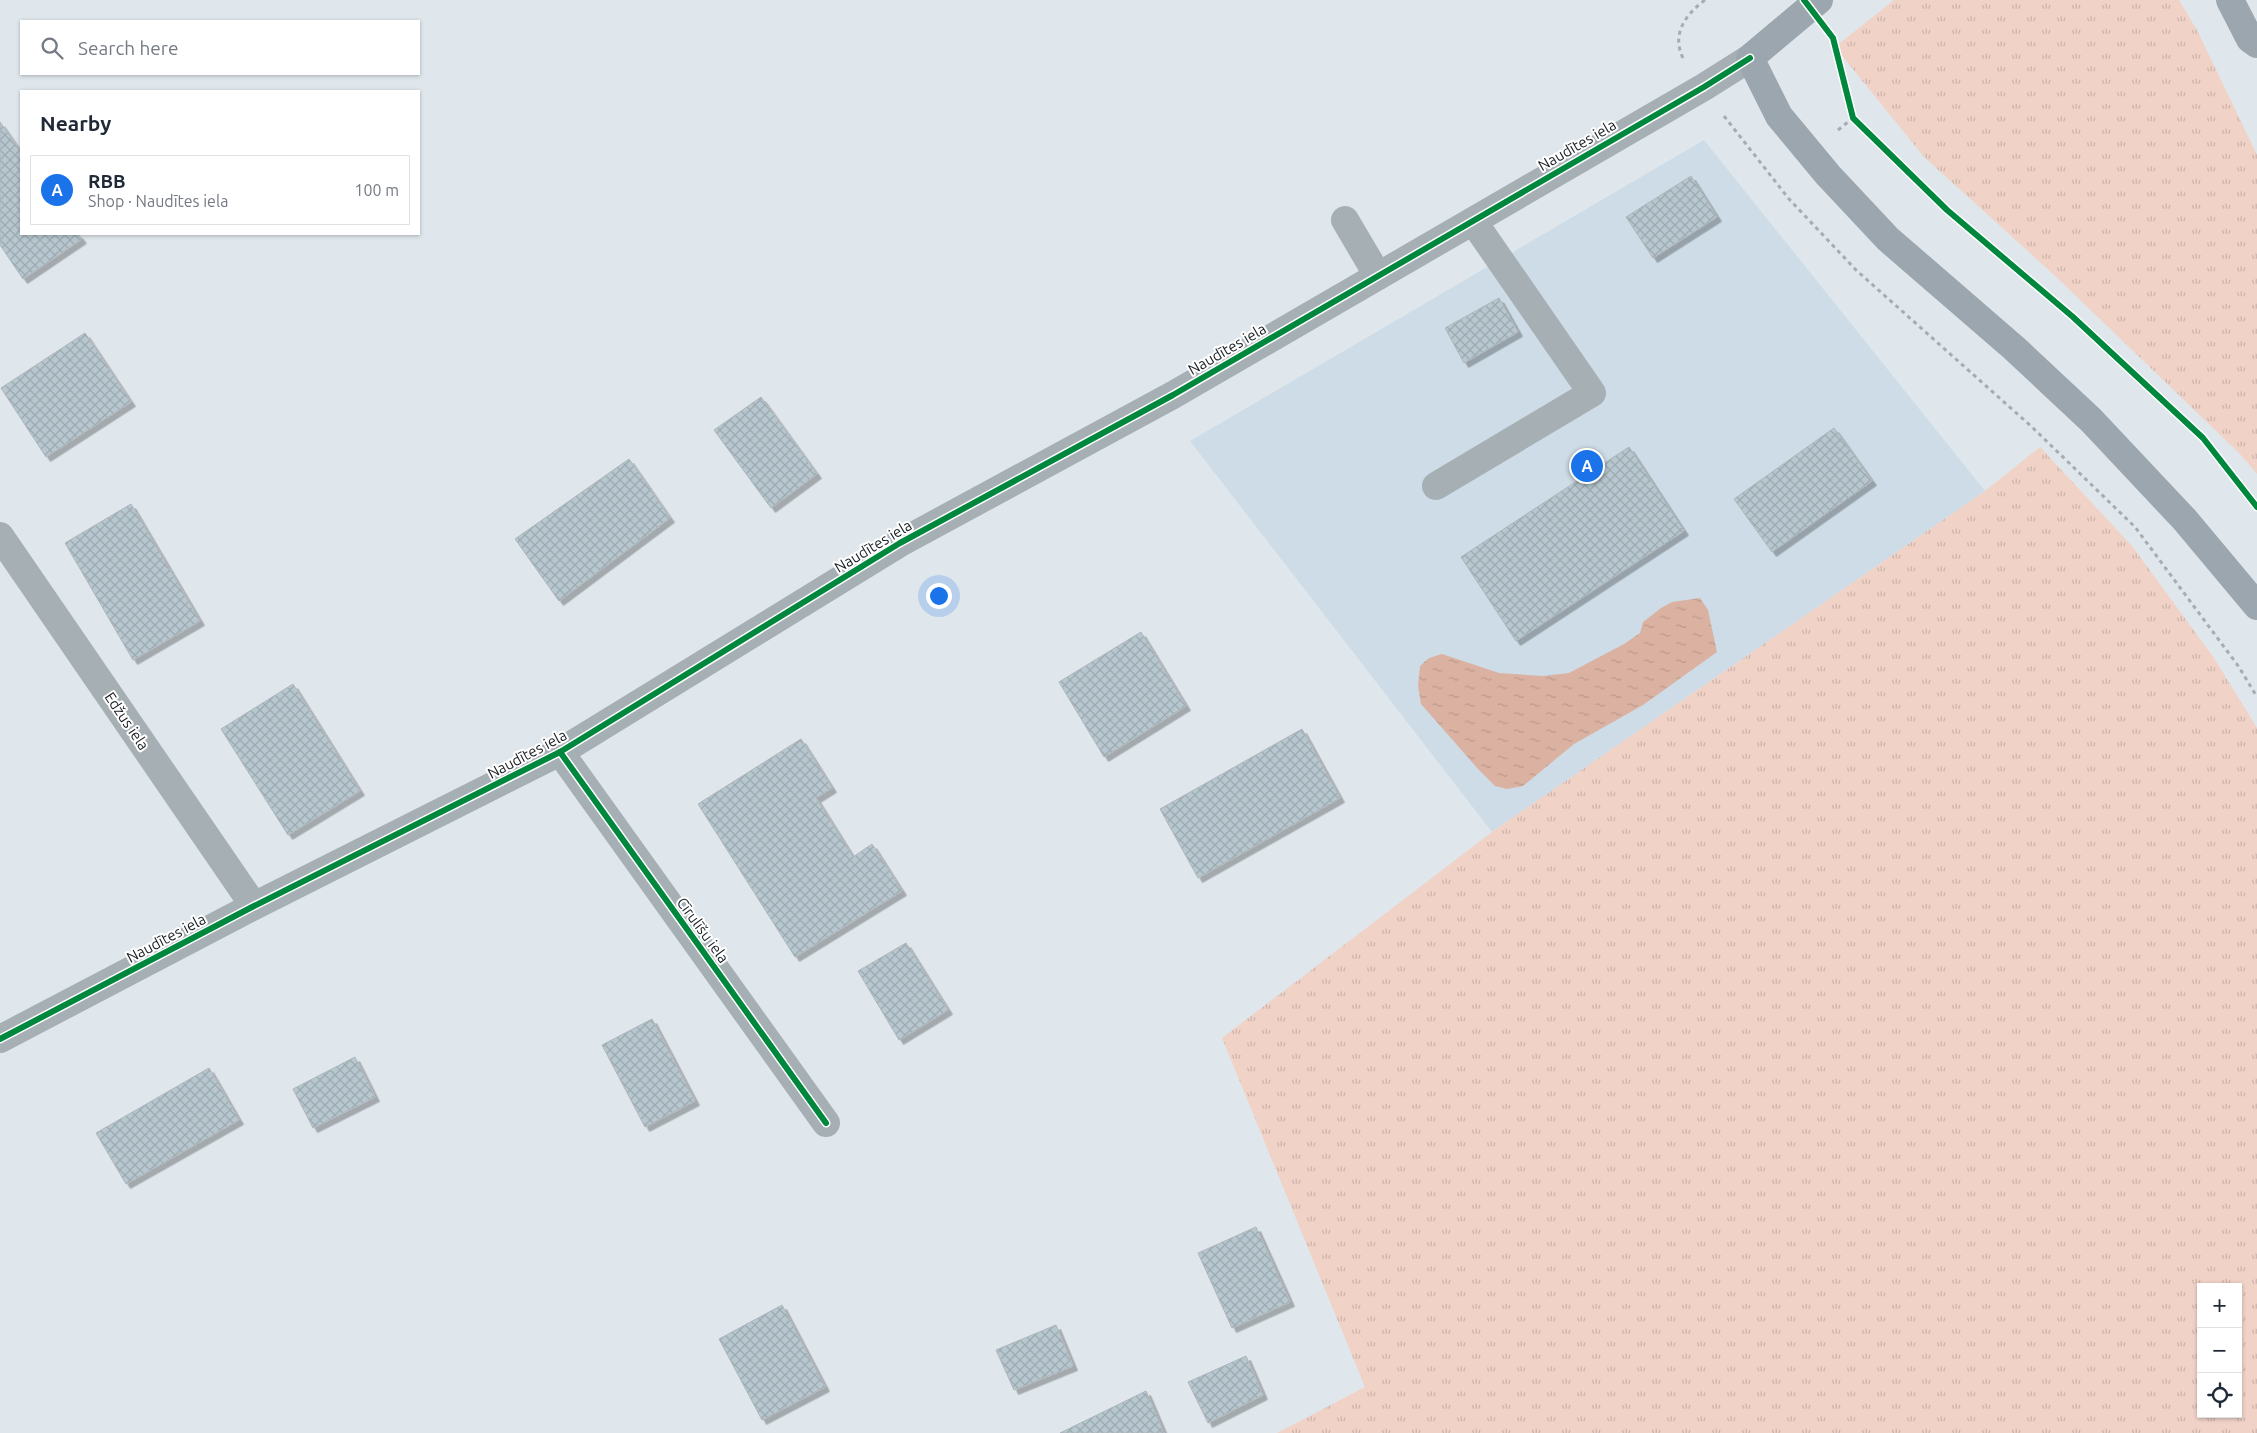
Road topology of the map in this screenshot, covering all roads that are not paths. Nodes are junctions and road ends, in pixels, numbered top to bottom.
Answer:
1 (1819, 0) edge
2 (2230, 0) edge
3 (2257, 44) edge
4 (1750, 58) junction
5 (1345, 220) dead end
6 (1473, 221) junction
7 (1378, 276) junction
8 (1436, 486) dead end
9 (0, 536) edge
10 (2257, 606) edge
11 (560, 752) junction
12 (254, 906) junction
13 (0, 1039) edge
14 (826, 1123) dead end

1 - 4 main road
2 - 3 main road
4 - 6 street, Naudītes iela
4 - 10 main road
5 - 7 street
6 - 7 street, Naudītes iela
6 - 8 street
7 - 11 street, Naudītes iela
9 - 12 street, Edžus iela
11 - 12 street, Naudītes iela
11 - 14 street, Cīrulīšu iela
12 - 13 street, Naudītes iela

